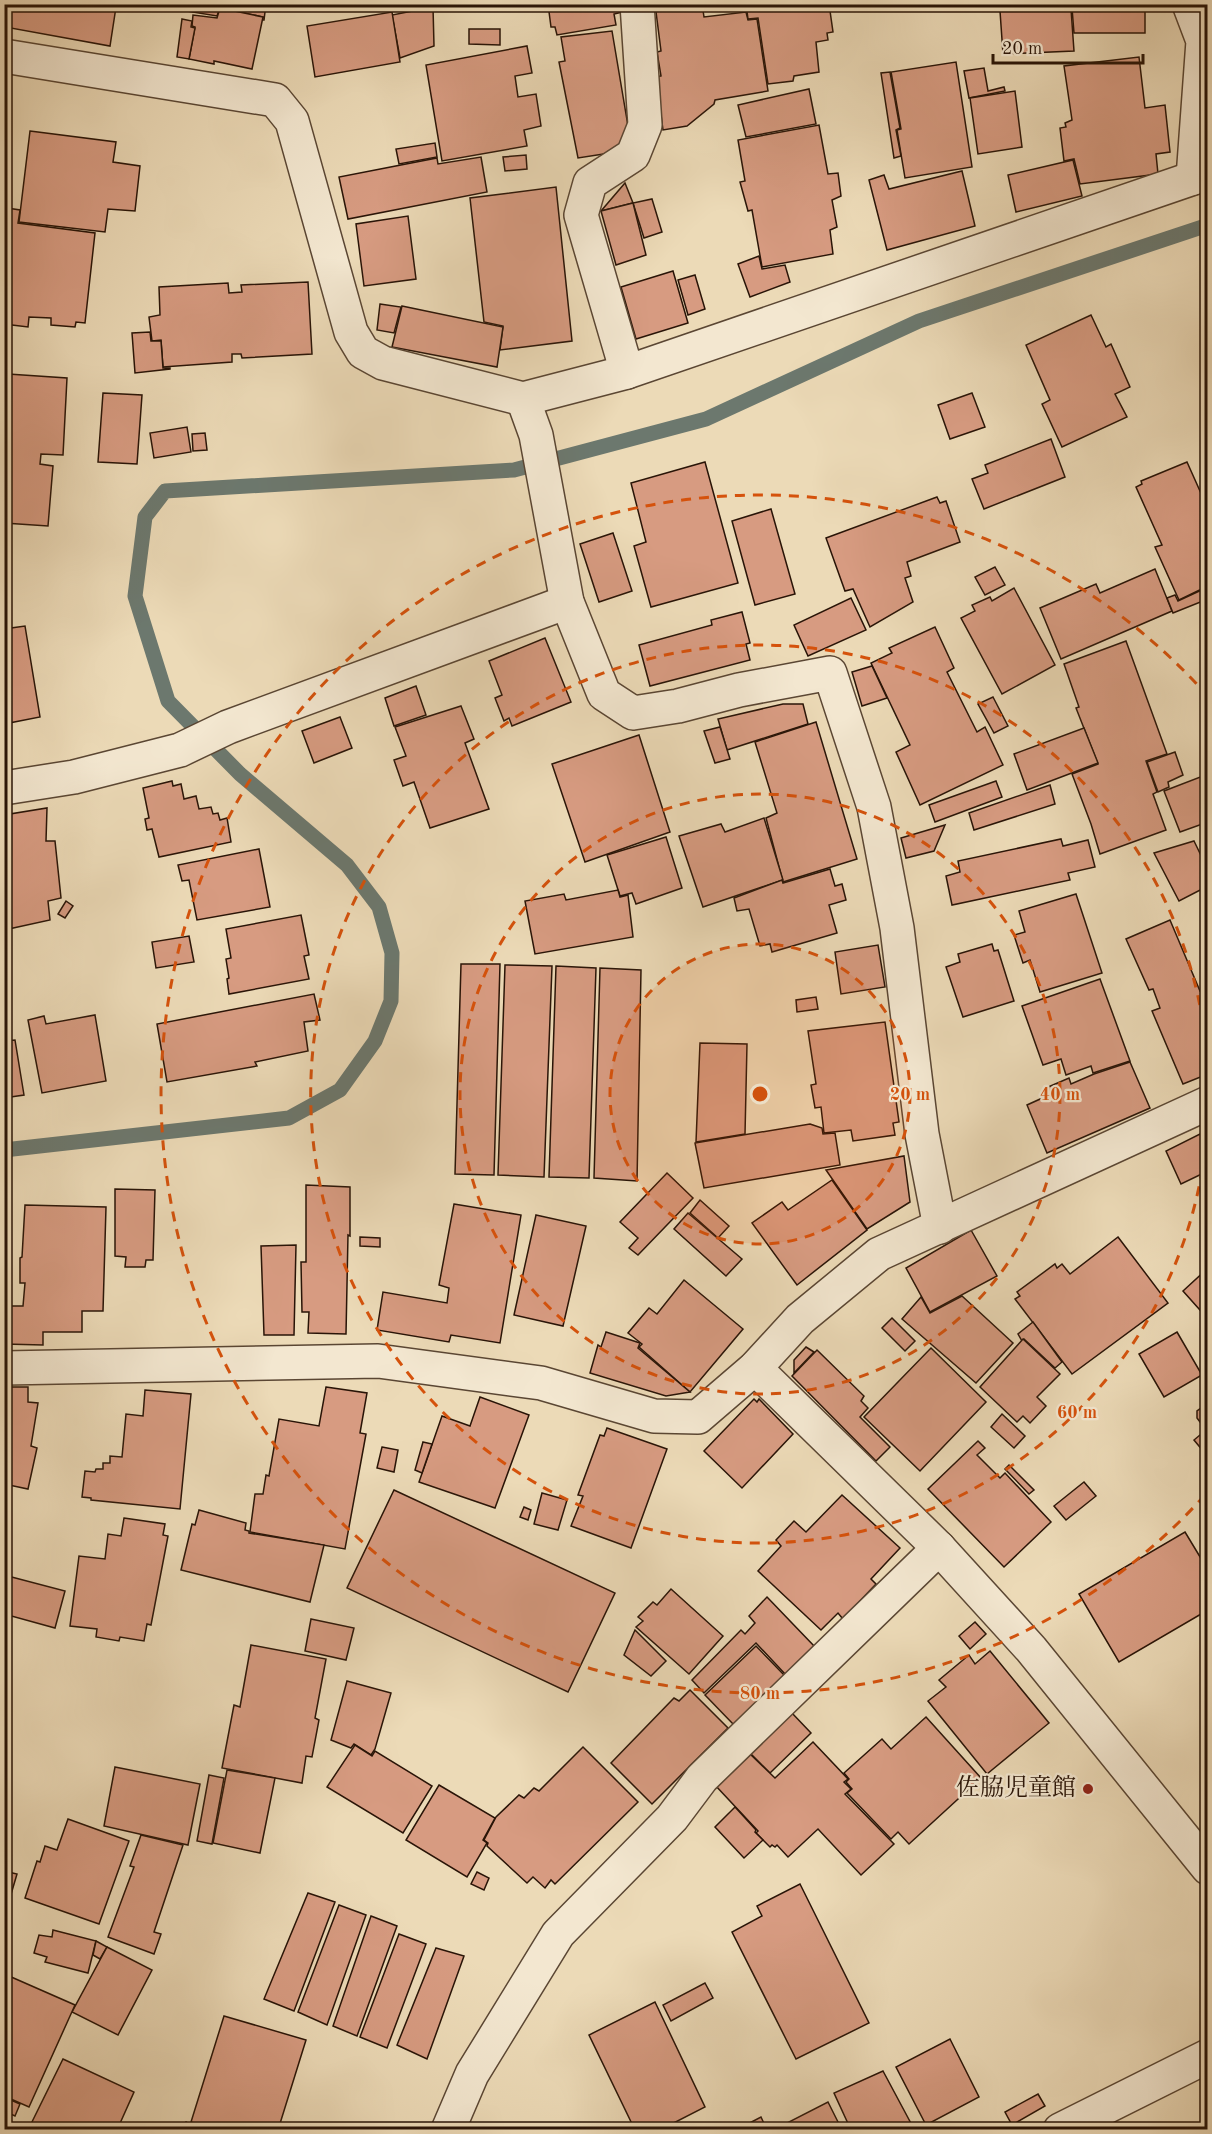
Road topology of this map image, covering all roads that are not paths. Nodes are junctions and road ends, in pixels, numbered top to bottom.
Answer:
1 (637, 4) edge
2 (1189, 4) edge
3 (4, 56) edge
4 (1200, 176) edge
5 (627, 372) junction
6 (523, 399) junction
7 (567, 602) junction
8 (4, 788) edge
9 (1208, 1103) edge
10 (940, 1227) junction
11 (4, 1368) edge
12 (755, 1368) junction
13 (939, 1548) junction
14 (1208, 1868) edge
15 (1208, 2056) edge
16 (448, 2130) edge
17 (1060, 2130) edge

1 - 5 street
2 - 4 street
3 - 6 street
4 - 5 street
5 - 6 street
6 - 7 street
7 - 8 street
7 - 10 street
9 - 10 street
10 - 12 street
11 - 12 street
12 - 13 street
13 - 14 street
13 - 16 street
15 - 17 street

